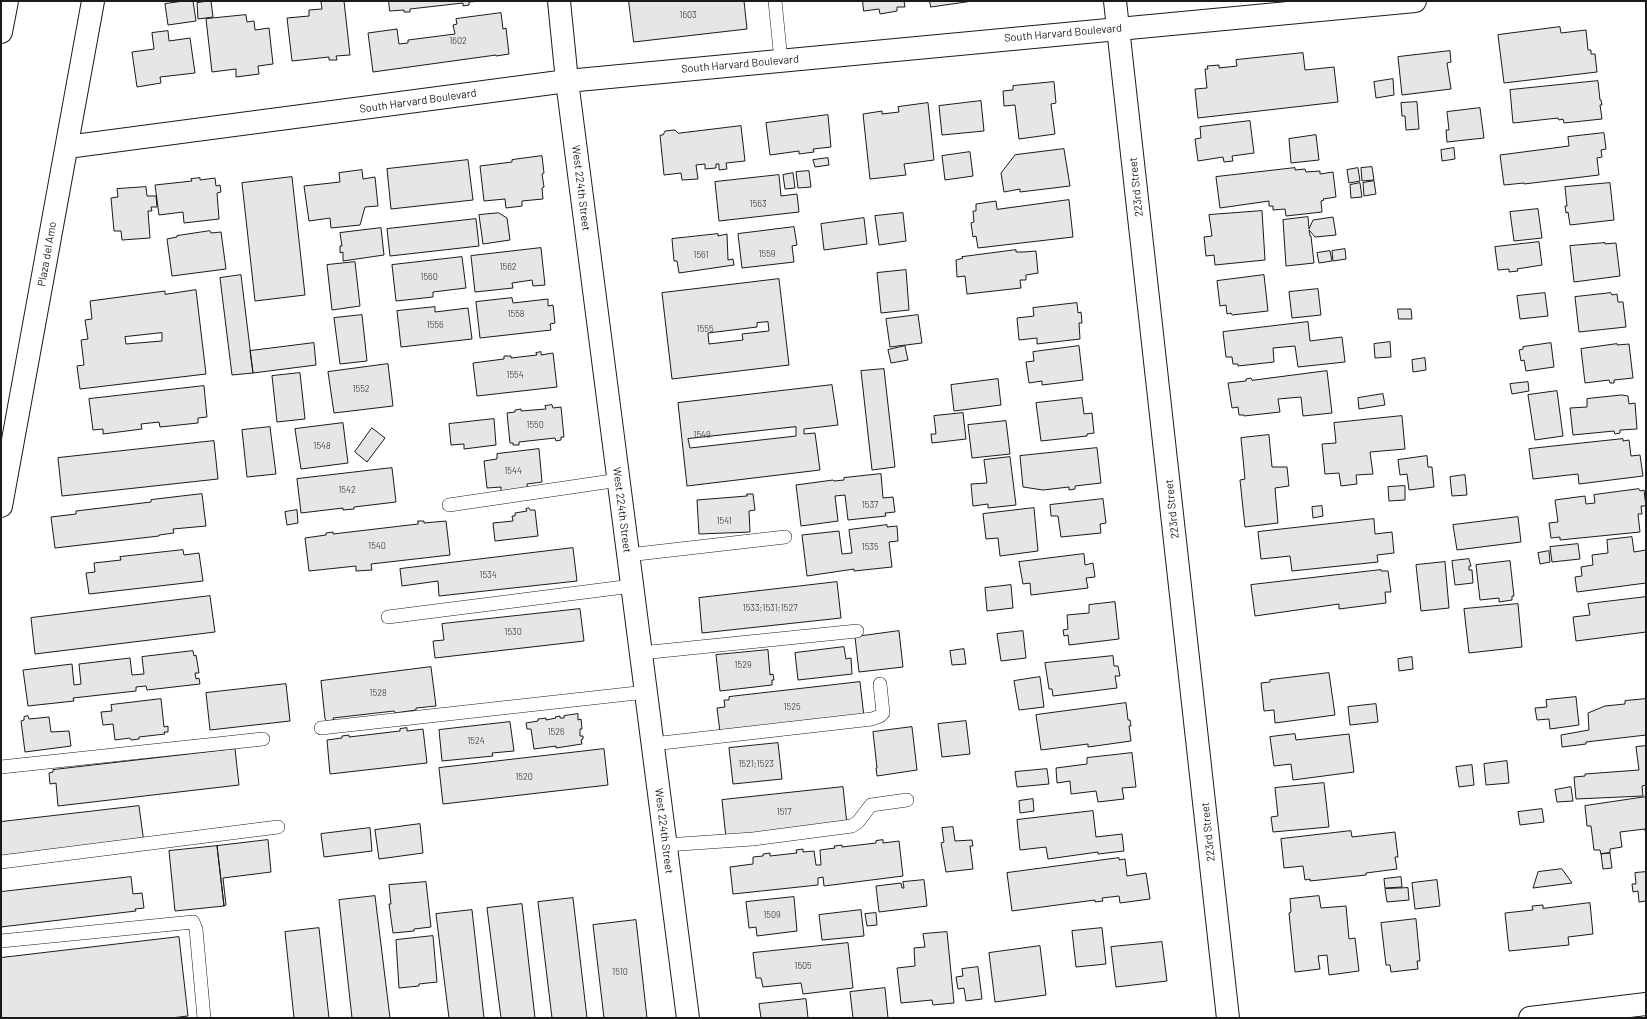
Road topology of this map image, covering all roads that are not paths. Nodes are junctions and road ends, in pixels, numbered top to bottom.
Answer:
1 (7, 1) edge
2 (93, 1) edge
3 (559, 1) edge
4 (775, 1) edge
5 (1115, 1) edge
6 (1415, 1) edge
7 (1118, 28) junction
8 (1, 32) edge
9 (781, 60) junction
10 (567, 81) junction
11 (67, 147) junction
12 (619, 480) junction
13 (449, 505) dead end
14 (1, 506) edge
15 (785, 537) dead end
16 (628, 555) junction
17 (632, 586) junction
18 (388, 617) dead end
19 (857, 631) dead end
20 (641, 653) junction
21 (880, 684) dead end
22 (646, 692) junction
23 (321, 728) dead end
24 (263, 739) dead end
25 (653, 744) junction
26 (1, 767) edge
27 (906, 800) dead end
28 (278, 828) dead end
29 (666, 845) junction
30 (1, 862) edge
31 (1, 941) edge
32 (1646, 1004) edge
33 (204, 1018) edge
34 (688, 1018) edge
35 (1228, 1018) edge
36 (1530, 1018) edge

1 - 8 street
2 - 11 street, Plaza del Amo
3 - 10 street, West 224th Street
4 - 9 lane
5 - 7 street, 223rd Street
6 - 7 street, South Harvard Boulevard
7 - 9 street, South Harvard Boulevard
7 - 35 street, 223rd Street
9 - 10 street, South Harvard Boulevard
10 - 11 street, South Harvard Boulevard
10 - 12 street, West 224th Street
11 - 14 street, Plaza del Amo
12 - 13 lane
12 - 16 street, West 224th Street
15 - 16 lane
16 - 17 street, West 224th Street
17 - 18 lane
17 - 20 street, West 224th Street
19 - 20 lane
20 - 22 street, West 224th Street
21 - 25 lane
22 - 23 lane
22 - 25 street, West 224th Street
24 - 26 lane
25 - 29 street, West 224th Street
27 - 29 lane
28 - 30 lane
29 - 34 street, West 224th Street
31 - 33 lane
32 - 36 street

